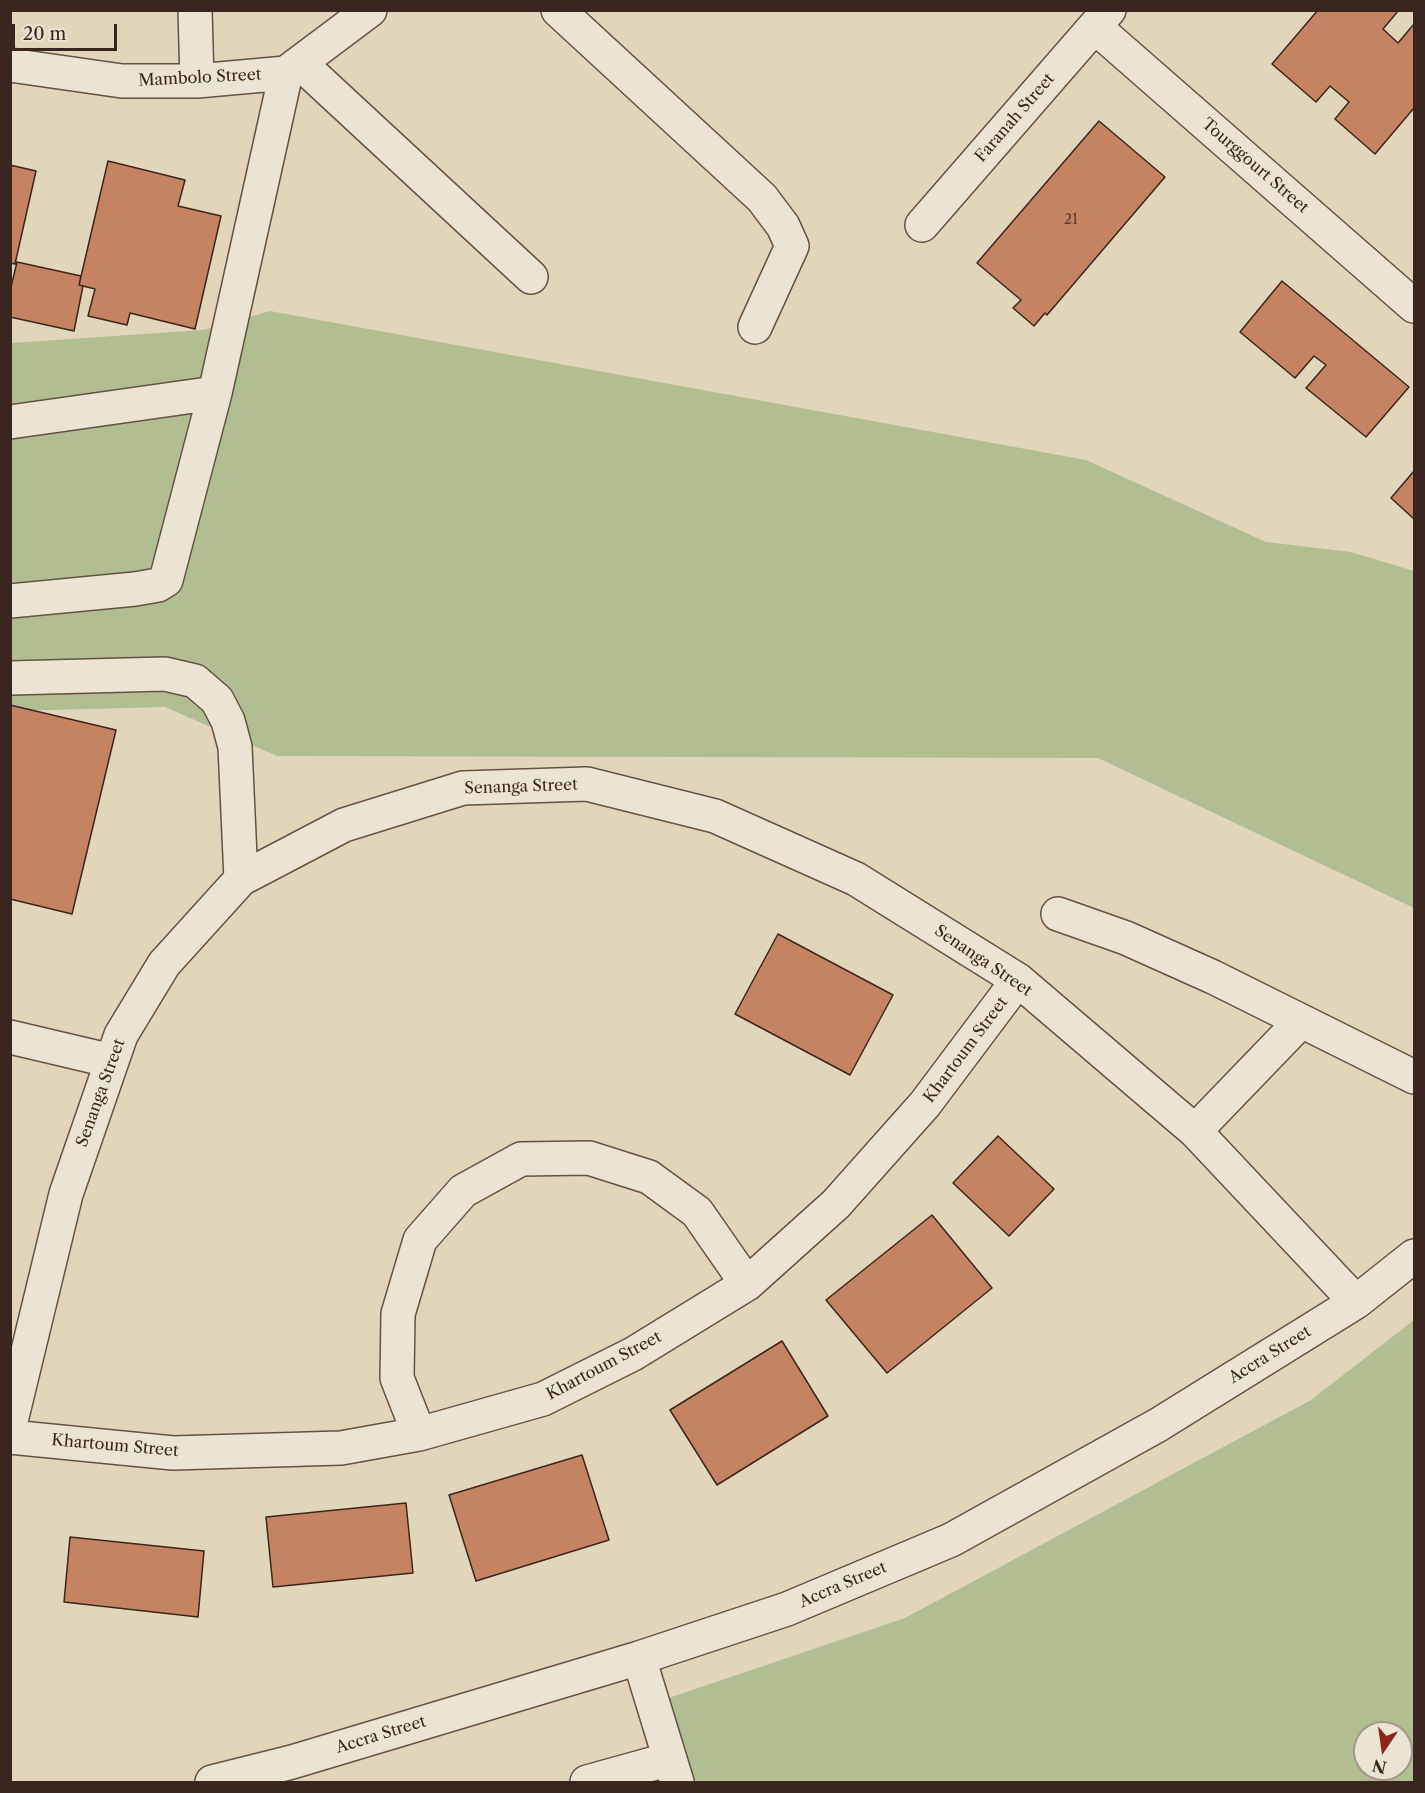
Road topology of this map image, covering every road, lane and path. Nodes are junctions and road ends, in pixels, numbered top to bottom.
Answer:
1 (195, 10) edge
2 (370, 10) edge
3 (558, 10) edge
4 (1102, 19) edge
5 (10, 65) edge
6 (293, 68) junction
7 (197, 81) junction
8 (922, 225) dead end
9 (531, 277) dead end
10 (1414, 306) edge
11 (755, 327) dead end
12 (216, 393) junction
13 (10, 422) edge
14 (10, 601) edge
15 (10, 678) edge
16 (241, 879) junction
17 (1058, 914) dead end
18 (1018, 980) junction
19 (1301, 1020) junction
20 (10, 1036) edge
21 (112, 1061) junction
22 (1414, 1077) edge
23 (1195, 1131) junction
24 (1414, 1256) edge
25 (747, 1284) junction
26 (1356, 1302) junction
27 (10, 1425) edge
28 (419, 1434) junction
29 (10, 1437) edge
30 (639, 1658) junction
31 (673, 1771) edge
32 (212, 1782) edge
33 (587, 1782) edge

1 - 7 street
2 - 6 street
3 - 11 street
4 - 8 street, Faranah Street
4 - 10 street, Tourggourt Street
5 - 7 street, Mambolo Street
6 - 7 street, Mambolo Street
6 - 9 street
6 - 12 street
12 - 13 street
12 - 14 street
15 - 16 street
16 - 18 street, Senanga Street
16 - 21 street, Senanga Street
17 - 19 street
18 - 23 street, Senanga Street
18 - 25 street, Khartoum Street
19 - 22 street
19 - 23 street
20 - 21 street
21 - 27 street, Senanga Street
23 - 26 street, Senanga Street
24 - 26 street, Accra Street
25 - 28 street, Khartoum Street
25 - 28 street
26 - 30 street, Accra Street
28 - 29 street, Khartoum Street
30 - 31 street
30 - 32 street, Accra Street
31 - 33 street

